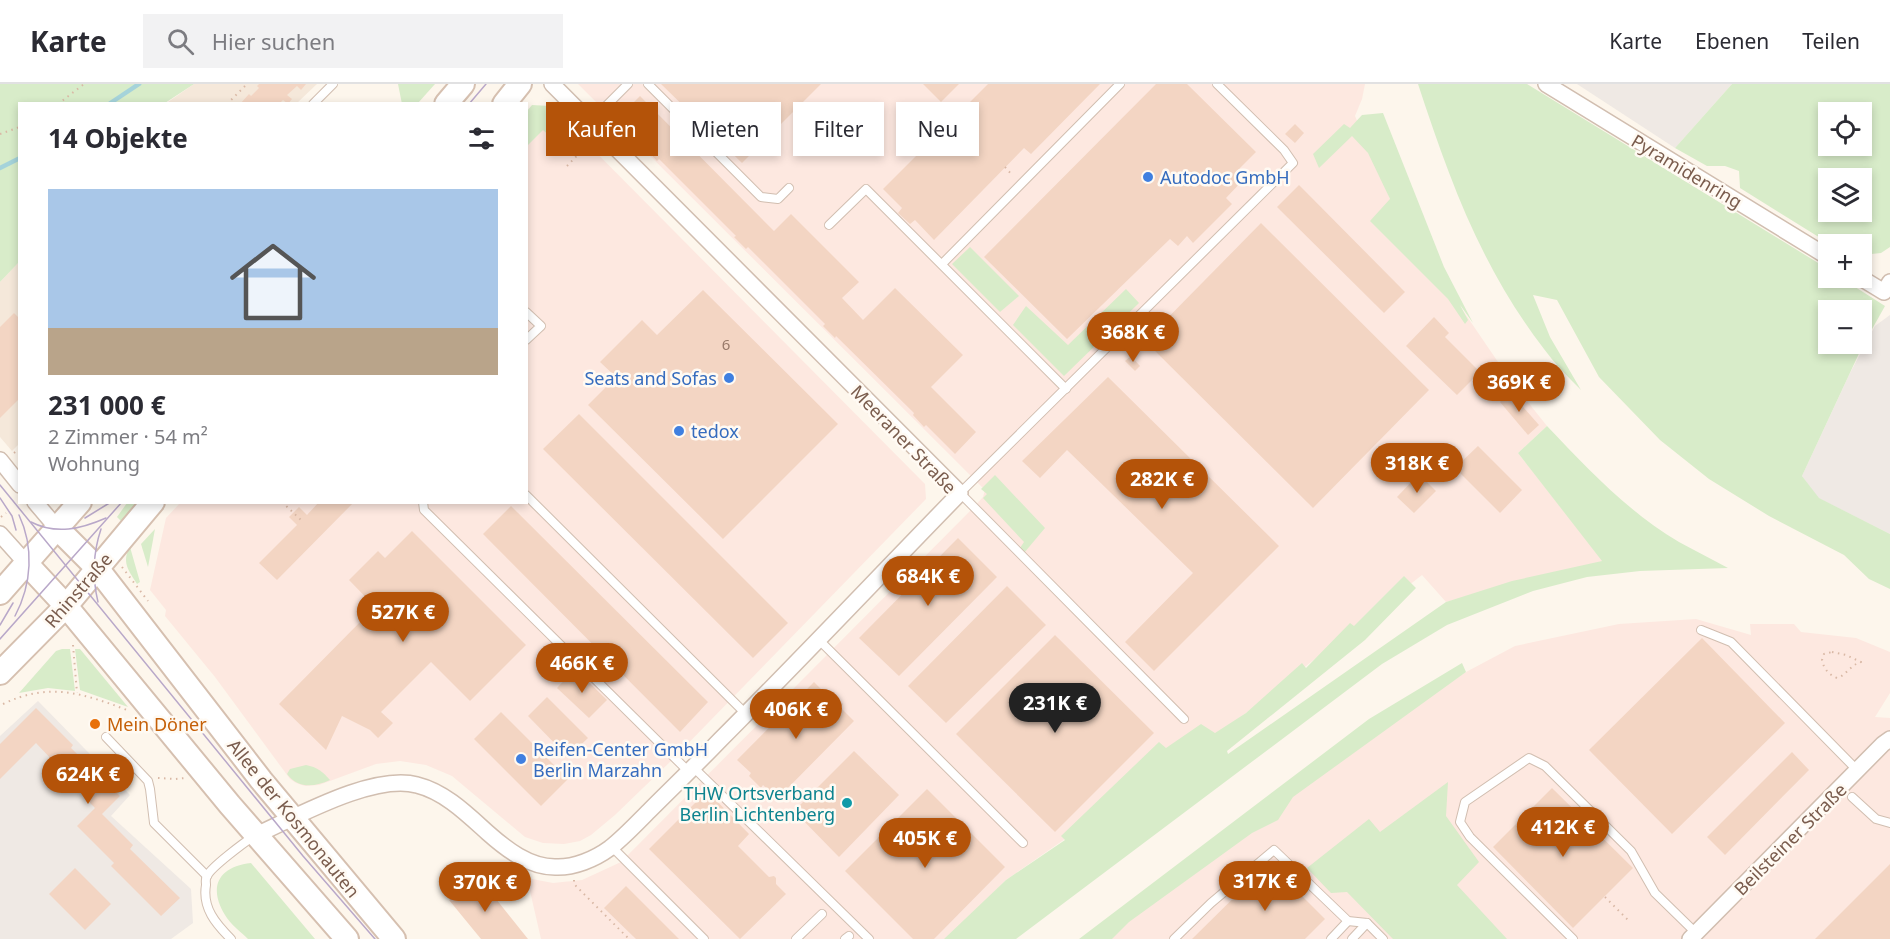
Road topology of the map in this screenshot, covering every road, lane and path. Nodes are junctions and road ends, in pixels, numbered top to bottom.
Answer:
1 (84, 84) edge
2 (247, 84) edge
3 (333, 84) edge
4 (464, 84) edge
5 (520, 84) edge
6 (552, 84) edge
7 (628, 84) edge
8 (648, 84) edge
9 (1120, 84) edge
10 (1217, 84) edge
11 (1546, 84) edge
12 (61, 102) edge
13 (229, 102) edge
14 (315, 102) edge
15 (448, 102) edge
16 (506, 102) edge
17 (570, 102) edge
18 (610, 102) edge
19 (18, 128) edge
20 (0, 134) edge
21 (577, 156) edge
22 (624, 156) edge
23 (567, 166) dead end
24 (789, 188) dead end
25 (830, 225) dead end
26 (1818, 251) edge
27 (942, 264) junction
28 (1890, 282) edge
29 (1872, 285) edge
30 (528, 314) edge
31 (528, 338) edge
32 (1066, 389) junction
33 (6, 458) edge
34 (18, 480) edge
35 (960, 493) junction
36 (528, 497) edge
37 (37, 504) edge
38 (78, 504) edge
39 (151, 504) edge
40 (284, 504) edge
41 (423, 504) edge
42 (0, 511) edge
43 (3, 515) edge
44 (301, 520) dead end
45 (57, 528) junction
46 (0, 534) edge
47 (26, 563) junction
48 (97, 568) junction
49 (0, 593) edge
50 (66, 606) junction
51 (1701, 630) dead end
52 (818, 639) junction
53 (73, 642) dead end
54 (1861, 662) joint
55 (0, 673) edge
56 (77, 694) junction
57 (3, 704) dead end
58 (128, 710) dead end
59 (746, 714) junction
60 (1184, 719) dead end
61 (106, 737) dead end
62 (1890, 740) edge
63 (691, 769) junction
64 (1857, 770) junction
65 (181, 778) dead end
66 (148, 781) junction
67 (1852, 797) dead end
68 (292, 819) junction
69 (1890, 823) edge
70 (256, 835) junction
71 (1023, 843) dead end
72 (611, 846) junction
73 (207, 876) junction
74 (574, 879) dead end
75 (1605, 897) dead end
76 (822, 914) dead end
77 (1628, 920) dead end
78 (1348, 921) junction
79 (1367, 923) junction
80 (1693, 936) edge
81 (231, 939) edge
82 (347, 939) edge
83 (394, 939) edge
84 (629, 939) edge
85 (704, 939) edge
86 (796, 939) edge
87 (869, 939) edge
88 (1174, 939) edge
89 (1331, 939) edge
90 (1352, 939) edge
91 (1383, 939) edge
92 (1573, 939) edge

1 - 12 path
2 - 13 path
3 - 14 lane
4 - 15 main road
5 - 16 main road
6 - 17 street, Meeraner Straße
7 - 18 lane
8 - 24 lane
9 - 27 lane
10 - 32 lane
11 - 26 street, Pyramidenring
19 - 20 path
21 - 23 path
22 - 35 street, Meeraner Straße
25 - 27 lane
27 - 32 lane
28 - 29 street
30 - 31 lane
32 - 35 lane
33 - 34 street
35 - 52 street, Meeraner Straße
35 - 60 lane
36 - 59 lane
37 - 45 street, Allee der Kosmonauten
38 - 45 main road
39 - 48 main road, Rhinstraße
40 - 44 path
41 - 63 lane
42 - 43 path
45 - 47 main road
45 - 48 main road, Allee der Kosmonauten
46 - 47 street, Allee der Kosmonauten
47 - 49 main road
47 - 50 main road, Allee der Kosmonauten
48 - 50 main road, Rhinstraße
48 - 68 main road, Allee der Kosmonauten
50 - 55 main road, Rhinstraße
50 - 70 main road, Allee der Kosmonauten
51 - 64 lane
52 - 59 street, Meeraner Straße
52 - 71 lane
53 - 56 path
54 - 54 path
56 - 57 path
56 - 58 path
59 - 63 street, Meeraner Straße
61 - 66 lane
62 - 64 street, Beilsteiner Straße
63 - 72 street, Meeraner Straße
63 - 87 lane
64 - 80 street, Beilsteiner Straße
65 - 66 path
66 - 73 lane
67 - 69 lane
68 - 70 street, Meeraner Straße
68 - 72 street, Meeraner Straße
68 - 83 main road, Allee der Kosmonauten
70 - 73 lane
70 - 82 main road, Allee der Kosmonauten
72 - 85 lane
73 - 81 lane
74 - 84 path
75 - 77 path
76 - 86 lane
78 - 79 lane
78 - 88 lane
78 - 89 lane
79 - 90 lane
79 - 91 lane
80 - 92 lane

